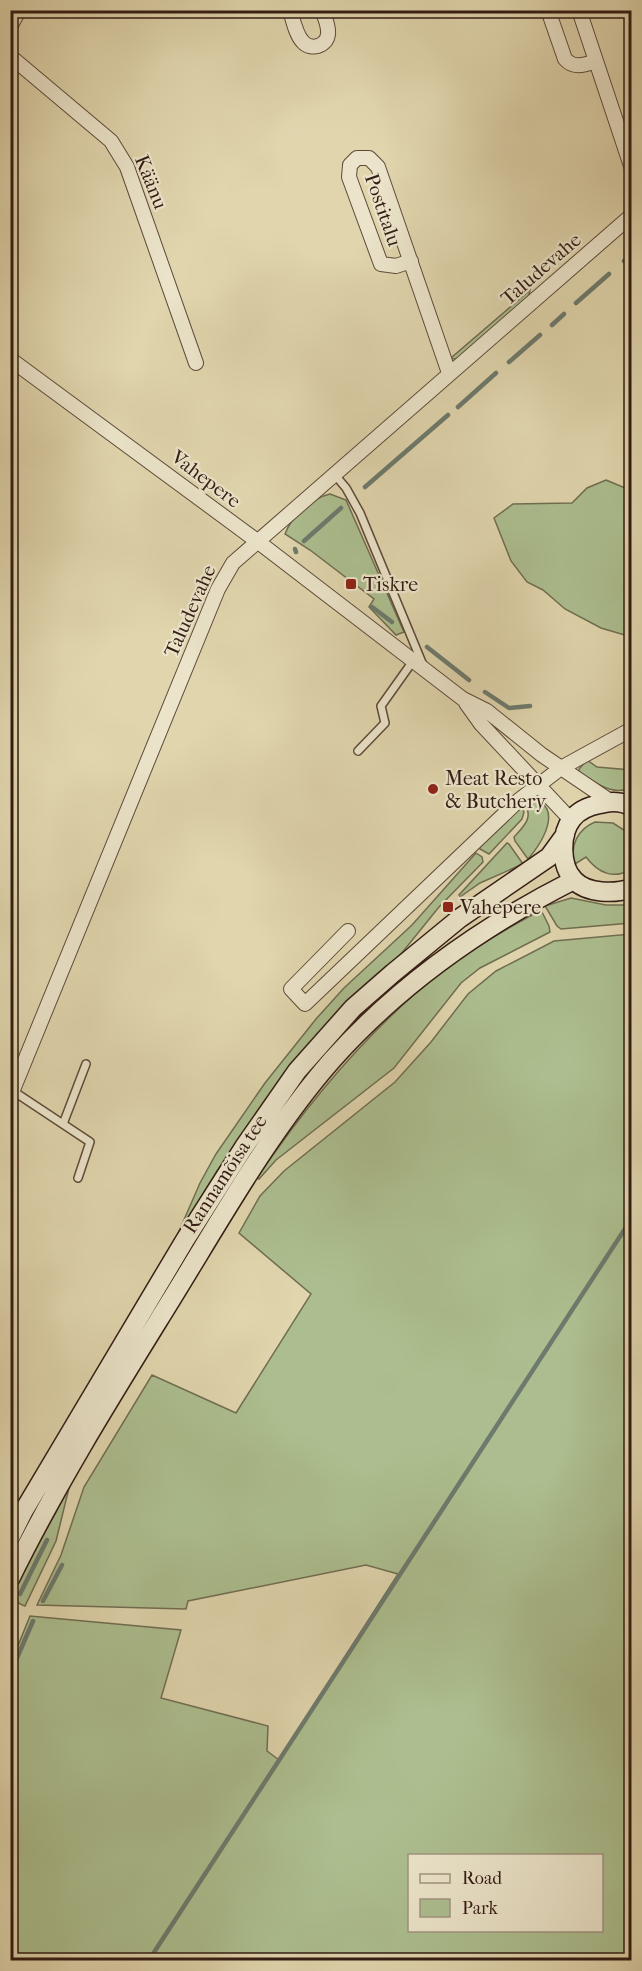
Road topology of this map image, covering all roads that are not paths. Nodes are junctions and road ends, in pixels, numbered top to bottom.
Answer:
1 (19, 10) edge
2 (290, 10) edge
3 (322, 10) edge
4 (548, 10) edge
5 (579, 10) edge
6 (10, 27) edge
7 (10, 56) edge
8 (596, 61) junction
9 (632, 170) edge
10 (632, 215) edge
11 (411, 261) junction
12 (10, 359) edge
13 (196, 363) dead end
14 (449, 373) junction
15 (335, 475) junction
16 (257, 541) junction
17 (419, 663) junction
18 (463, 699) junction
19 (632, 729) edge
20 (358, 751) dead end
21 (561, 768) junction
22 (538, 786) junction
23 (625, 803) edge
24 (568, 828) junction
25 (574, 880) junction
26 (628, 892) edge
27 (348, 932) dead end
28 (86, 1064) dead end
29 (12, 1094) edge
30 (63, 1124) junction
31 (78, 1178) dead end
32 (10, 1538) edge
33 (10, 1579) edge

1 - 6 street
2 - 3 street
4 - 8 street
5 - 8 street
7 - 13 street, Käänu
8 - 9 street
10 - 14 street, Taludevahe
11 - 11 street, Postitalu
11 - 14 street, Postitalu
12 - 16 street, Vahepere
14 - 15 street, Taludevahe
15 - 16 street, Taludevahe
15 - 17 lane
16 - 17 street, Vahepere
16 - 29 street, Taludevahe
17 - 18 street, Vahepere
17 - 20 lane
18 - 21 street, Vahepere
18 - 22 street, Vahepere
19 - 21 street
21 - 22 street
21 - 23 street, Vahepere
22 - 24 street, Vahepere
22 - 27 street
23 - 24 street, Rannamõisa tee
24 - 25 street
24 - 32 street, Rannamõisa tee
25 - 26 street
25 - 33 street, Rannamõisa tee
28 - 30 lane
29 - 30 lane
30 - 31 lane

